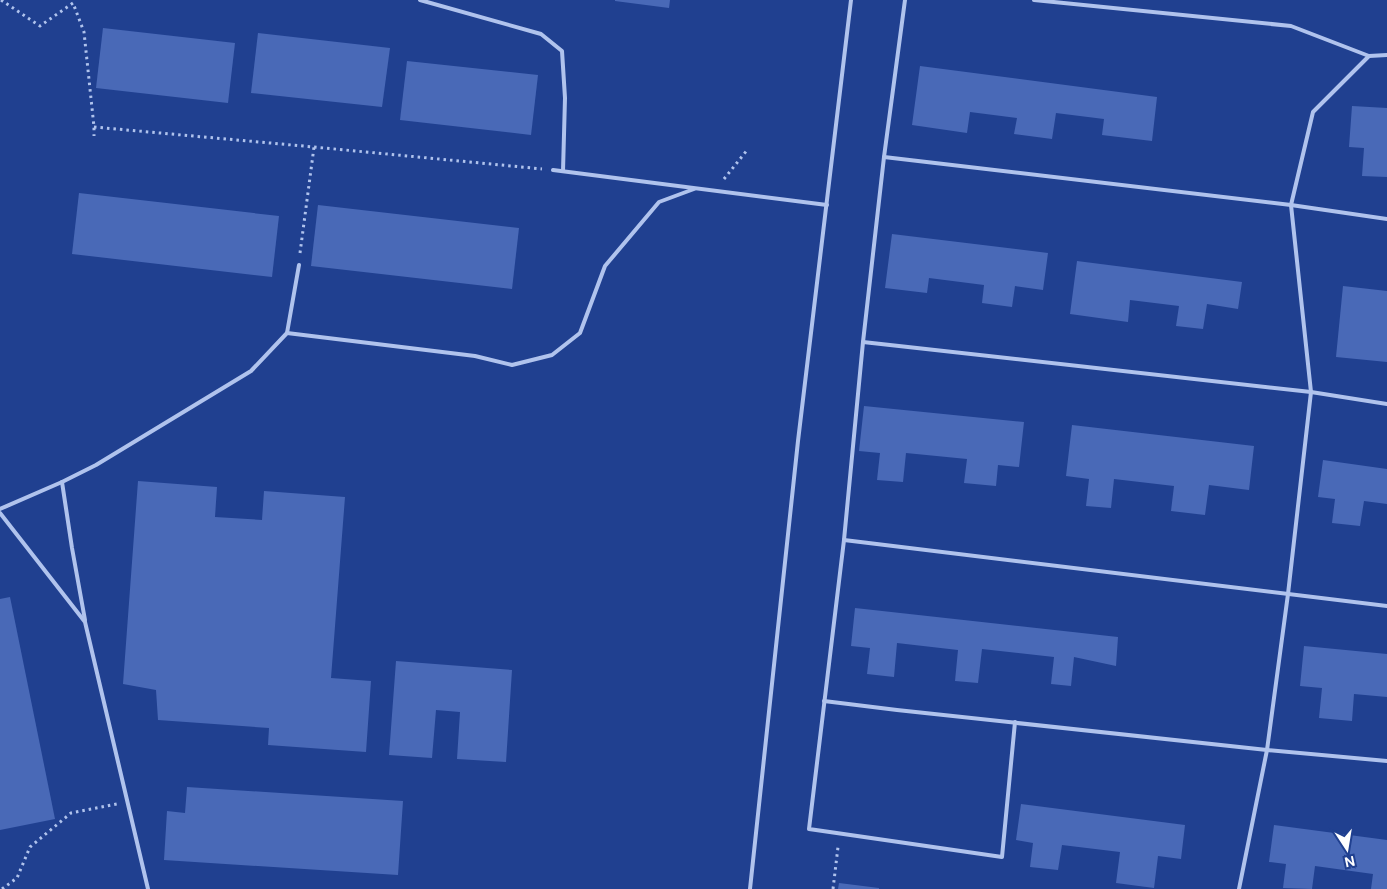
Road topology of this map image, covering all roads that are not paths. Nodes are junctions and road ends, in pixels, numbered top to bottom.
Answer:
1 (420, 0) edge
2 (851, 0) edge
3 (905, 0) edge
4 (1034, 0) edge
5 (1387, 55) edge
6 (1370, 56) junction
7 (884, 157) junction
8 (553, 170) road end
9 (563, 171) junction
10 (694, 189) junction
11 (827, 205) junction
12 (1291, 205) junction
13 (1387, 219) edge
14 (299, 265) road end
15 (286, 333) junction
16 (863, 342) junction
17 (1311, 392) junction
18 (1387, 404) edge
19 (62, 482) junction
20 (0, 509) edge
21 (0, 512) edge
22 (844, 540) junction
23 (1288, 594) junction
24 (1387, 606) edge
25 (85, 622) junction
26 (824, 701) junction
27 (1015, 722) junction
28 (1267, 750) junction
29 (1387, 761) edge
30 (148, 889) edge
31 (750, 889) edge
32 (1238, 889) edge

1 - 9 lane
2 - 11 lane
3 - 7 lane
4 - 6 lane
5 - 6 lane
6 - 12 lane
7 - 12 lane
7 - 16 lane
8 - 9 lane
9 - 10 lane
10 - 11 lane
10 - 15 lane
11 - 31 lane
12 - 13 lane
12 - 17 lane
14 - 15 lane
15 - 19 lane
16 - 17 lane
16 - 22 lane
17 - 18 lane
17 - 23 lane
19 - 20 lane
19 - 25 lane
21 - 25 lane
22 - 23 lane
22 - 26 lane
23 - 24 lane
23 - 28 lane
25 - 30 lane
26 - 27 lane
26 - 27 lane
27 - 28 lane
28 - 29 lane
28 - 32 lane

